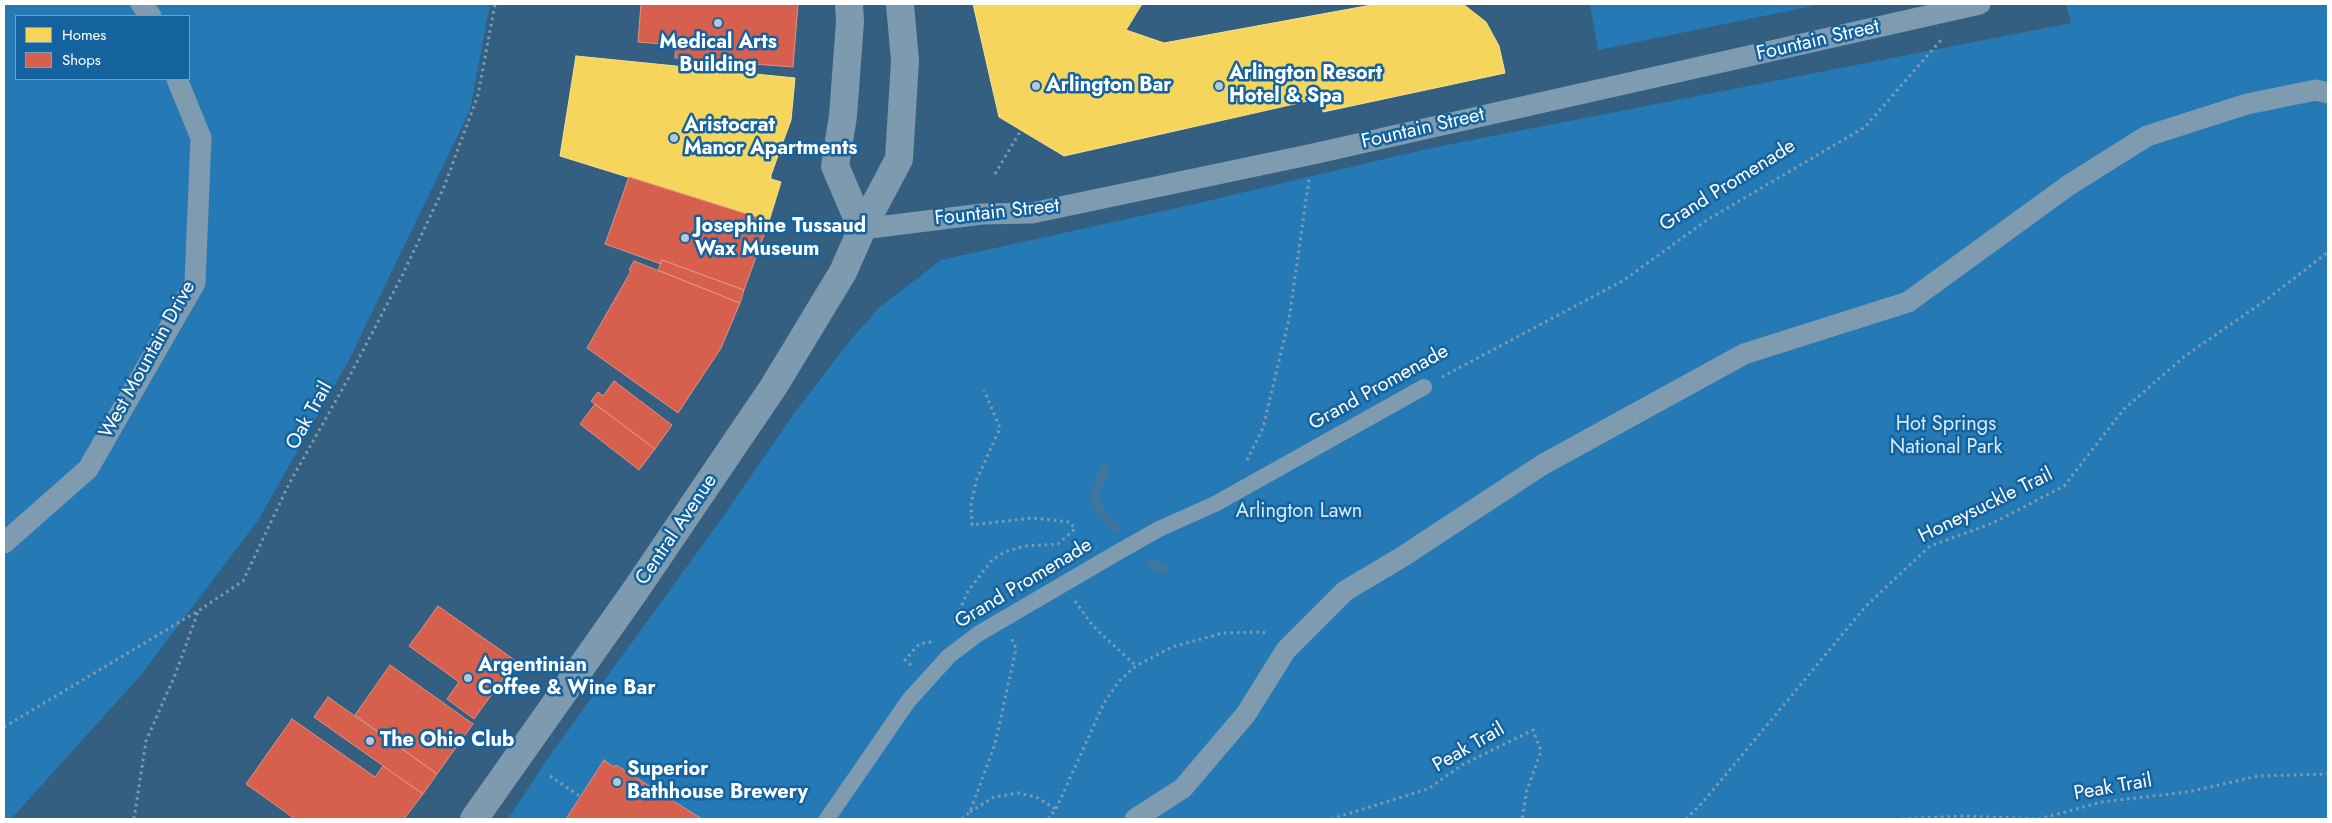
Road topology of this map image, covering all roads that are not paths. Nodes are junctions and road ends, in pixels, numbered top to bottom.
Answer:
1 (141, 4) edge
2 (849, 4) edge
3 (900, 4) edge
4 (1975, 5) edge
5 (150, 15) edge
6 (177, 80) edge
7 (2328, 93) edge
8 (862, 229) junction
9 (1424, 387) road end
10 (4, 543) edge
11 (474, 819) edge
12 (827, 819) edge
13 (1135, 819) edge

1 - 5 street
2 - 8 main road
3 - 8 main road, Central Avenue
4 - 8 street, Fountain Street
6 - 10 street, West Mountain Drive
7 - 13 street
8 - 11 main road, Central Avenue
9 - 12 street, Grand Promenade

